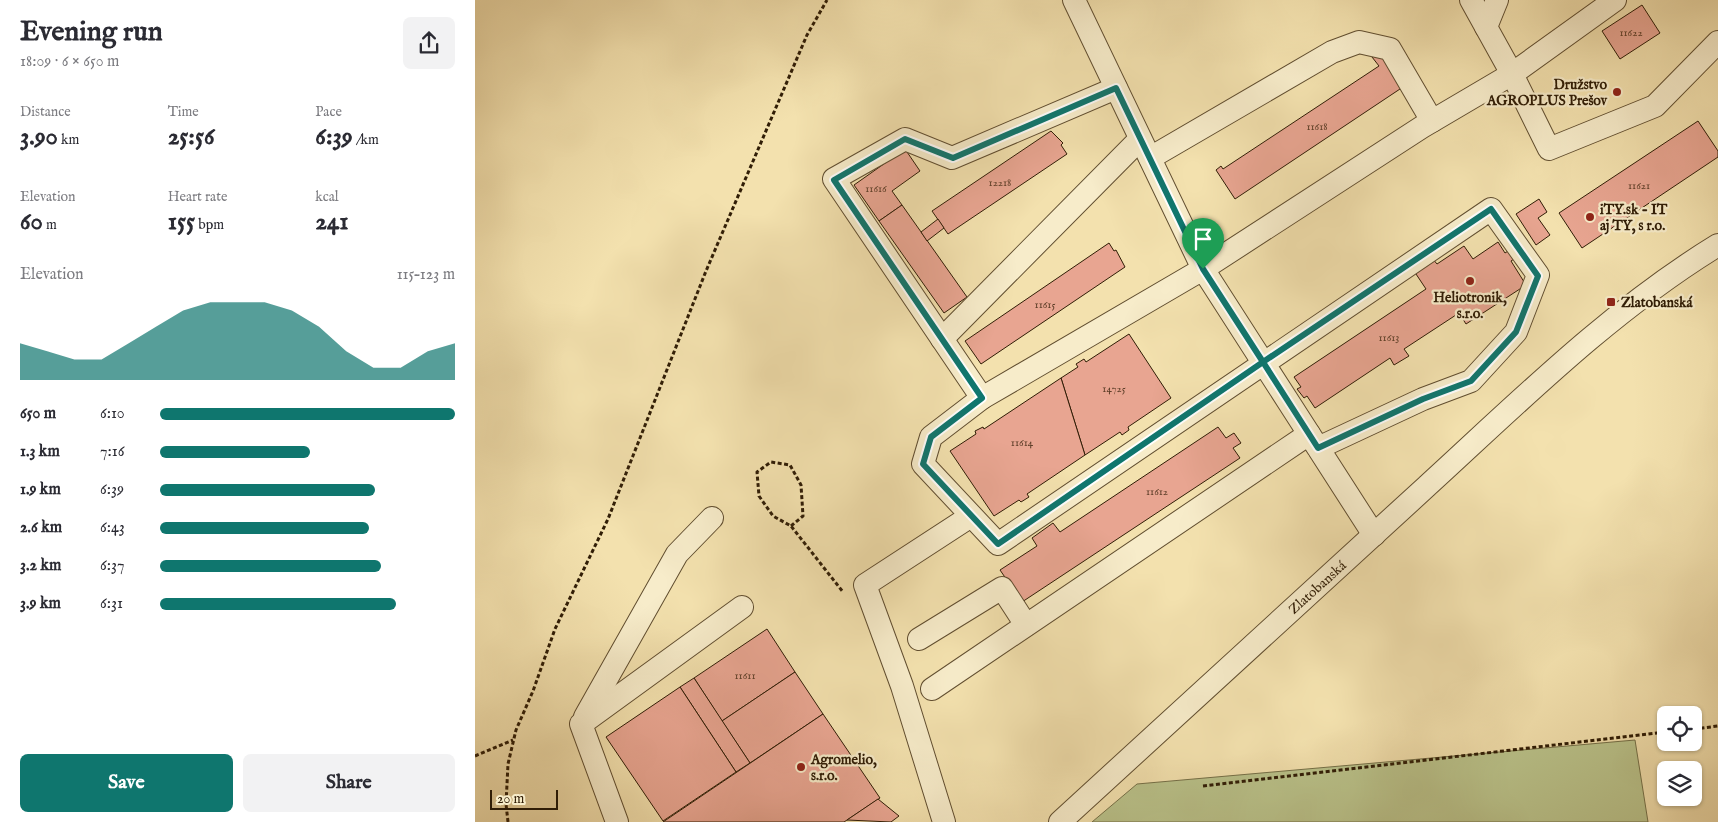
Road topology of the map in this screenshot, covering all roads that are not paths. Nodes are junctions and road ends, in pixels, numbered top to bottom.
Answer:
1 (1073, 0) edge
2 (1471, 0) edge
3 (1497, 0) edge
4 (1615, 0) edge
5 (1486, 27) junction
6 (1718, 42) edge
7 (1512, 74) junction
8 (1116, 88) junction
9 (1432, 121) junction
10 (1145, 149) junction
11 (1718, 245) edge
12 (1203, 269) junction
13 (942, 339) junction
14 (1263, 362) junction
15 (982, 398) junction
16 (1314, 441) junction
17 (971, 516) junction
18 (713, 518) dead end
19 (1374, 535) junction
20 (742, 607) dead end
21 (1026, 625) junction
22 (919, 639) dead end
23 (932, 689) dead end
24 (581, 724) junction
25 (617, 822) edge
26 (944, 822) edge
27 (1061, 822) edge

1 - 8 street
2 - 5 street
3 - 5 street
4 - 7 street
5 - 7 street
6 - 7 street
7 - 9 street
8 - 10 street
8 - 13 street
9 - 10 street
9 - 12 street
10 - 12 street
10 - 13 street
11 - 19 street, Zlatobanská
12 - 14 street
12 - 15 street
13 - 15 street
14 - 16 street
14 - 16 street
14 - 17 street
15 - 17 street
16 - 19 street
16 - 21 street
17 - 26 street
18 - 24 street
19 - 27 street, Zlatobanská
20 - 24 street
21 - 22 street
21 - 23 street
24 - 25 street

